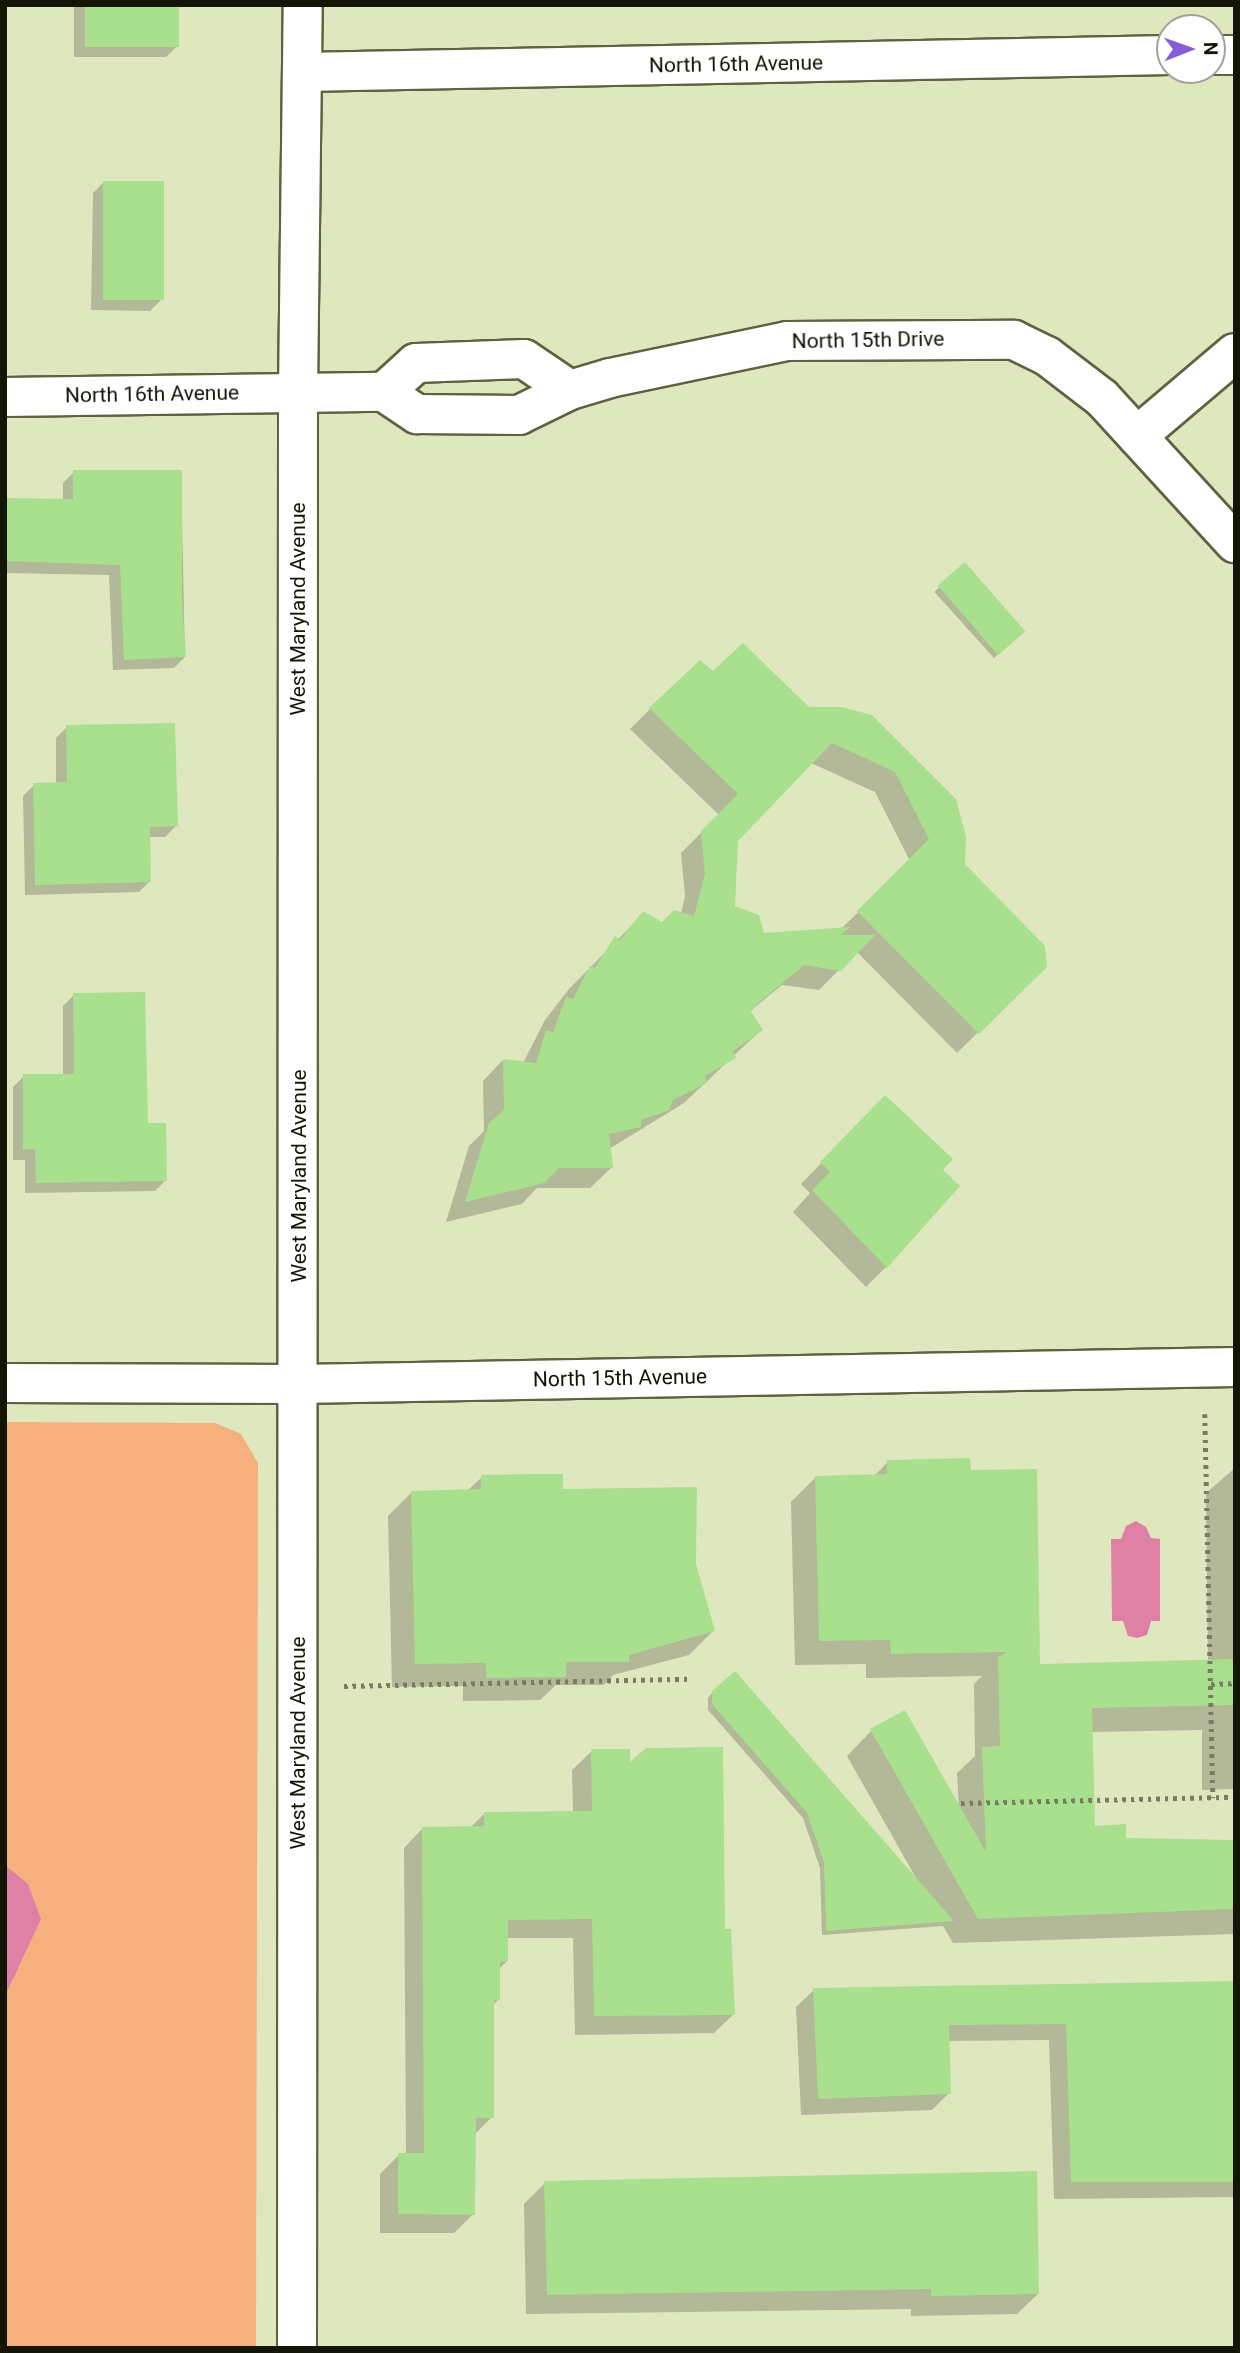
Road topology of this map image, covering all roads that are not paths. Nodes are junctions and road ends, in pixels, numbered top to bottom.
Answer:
1 (303, 5) edge
2 (1156, 55) edge
3 (302, 72) junction
4 (1235, 353) edge
5 (475, 361) junction
6 (570, 390) junction
7 (298, 392) junction
8 (384, 392) junction
9 (5, 397) edge
10 (475, 415) junction
11 (1138, 436) junction
12 (1228, 523) edge
13 (1235, 1367) edge
14 (5, 1383) edge
15 (299, 1384) junction
16 (297, 2348) edge

1 - 3 street, West Maryland Avenue
2 - 3 street, North 16th Avenue
3 - 7 street, West Maryland Avenue
4 - 11 street
5 - 6 street
5 - 8 street
5 - 10 street
6 - 10 street, North 15th Drive
6 - 11 street, North 15th Drive
7 - 8 street
7 - 9 street, North 16th Avenue
7 - 15 street, West Maryland Avenue
8 - 10 street, North 15th Drive
11 - 12 street, North 15th Drive
13 - 15 street, North 15th Avenue
14 - 15 street, North 15th Avenue
15 - 16 street, West Maryland Avenue

